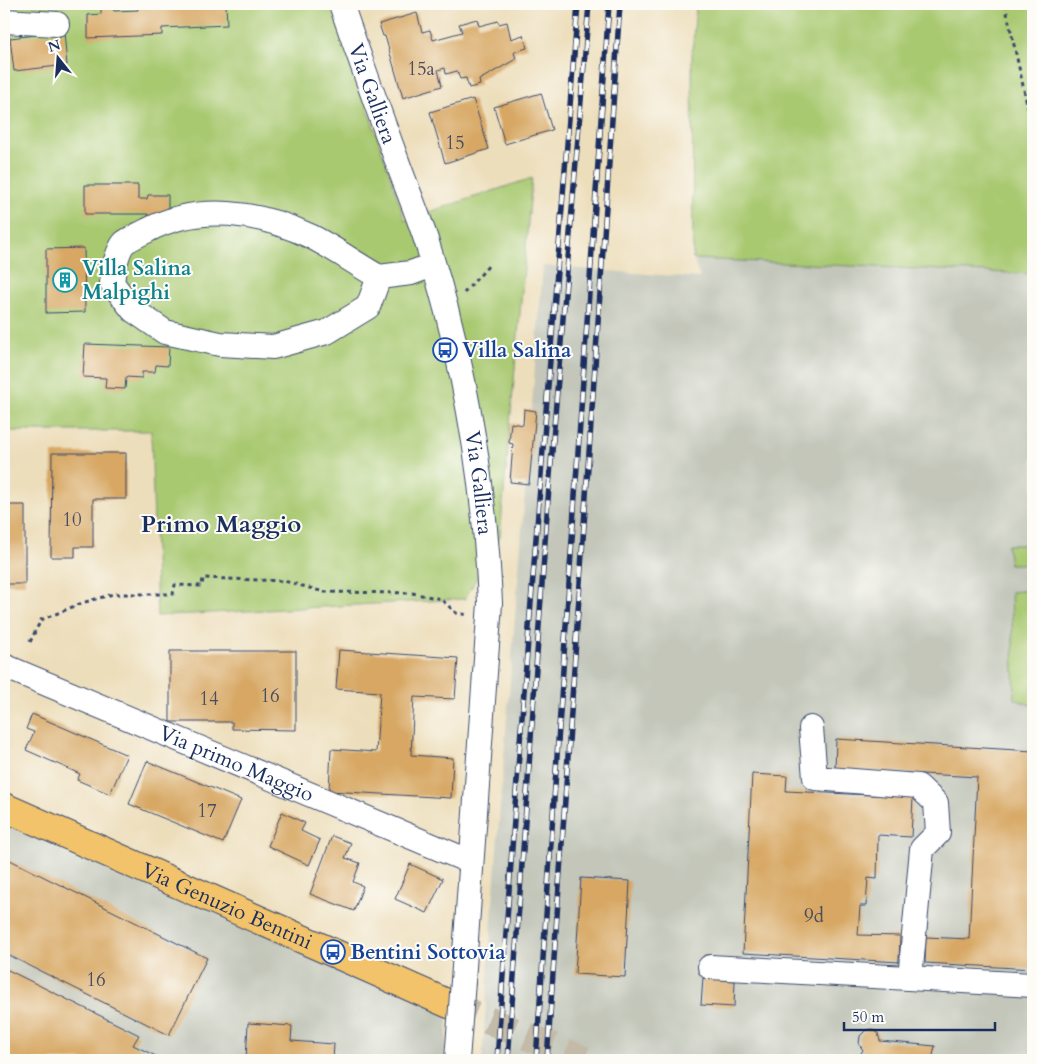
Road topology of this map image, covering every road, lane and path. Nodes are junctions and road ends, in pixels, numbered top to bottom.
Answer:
1 (341, 4) edge
2 (1005, 4) edge
3 (4, 21) edge
4 (57, 24) dead end
5 (1033, 131) edge
6 (490, 264) dead end
7 (433, 265) junction
8 (379, 277) junction
9 (458, 300) dead end
10 (472, 616) dead end
11 (30, 642) dead end
12 (4, 666) edge
13 (811, 728) dead end
14 (4, 807) edge
15 (471, 862) junction
16 (710, 967) dead end
17 (910, 978) junction
18 (1033, 985) edge
19 (449, 1004) tunnel mouth
20 (457, 1060) edge

1 - 7 street, Via Galliera
2 - 5 path
3 - 4 street
6 - 9 path
7 - 8 street
7 - 15 street, Via Galliera
8 - 8 street
10 - 11 path
12 - 15 street, Via primo Maggio
13 - 17 street
14 - 19 main road, Via Genuzio Bentini
15 - 20 street, Via Galliera, bridge
16 - 17 street
17 - 18 street

